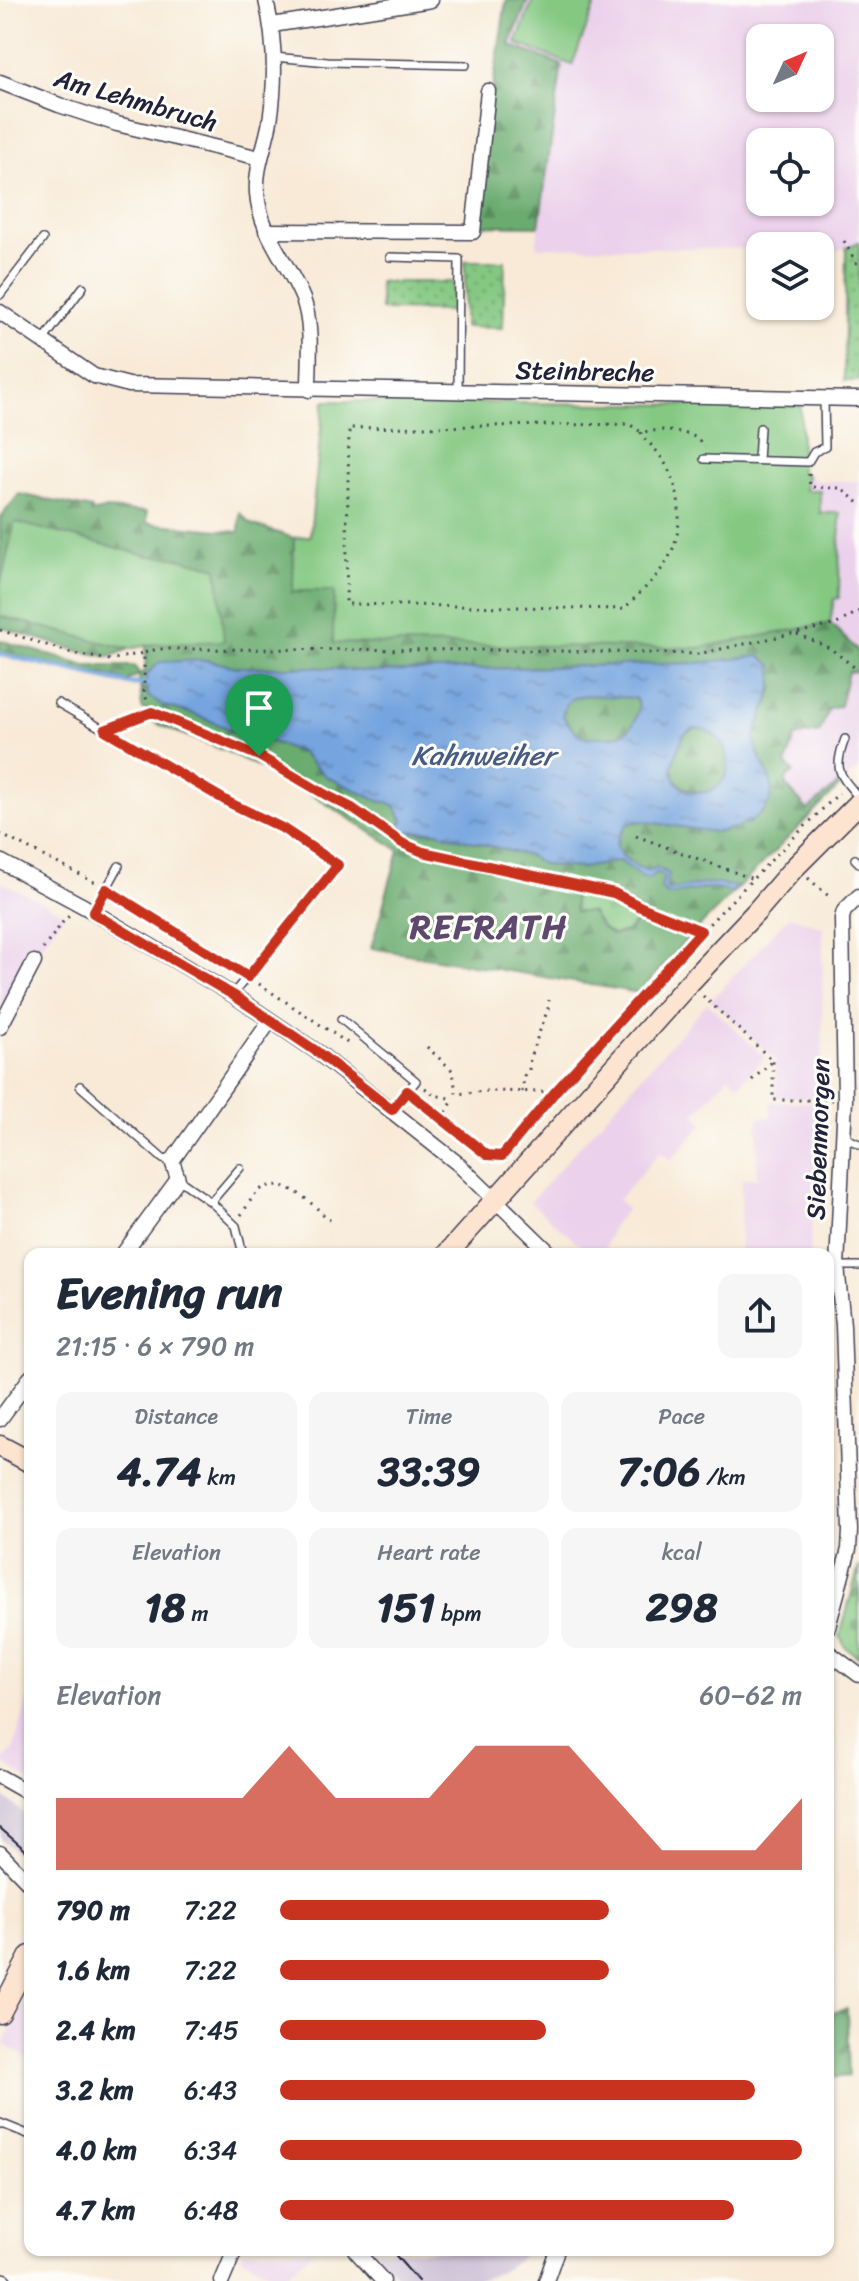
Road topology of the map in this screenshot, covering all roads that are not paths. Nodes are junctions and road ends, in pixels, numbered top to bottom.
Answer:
1 (266, 0) edge
2 (431, 0) edge
3 (272, 25) junction
4 (274, 57) junction
5 (466, 65) dead end
6 (0, 82) edge
7 (488, 91) dead end
8 (260, 158) junction
9 (266, 231) junction
10 (43, 239) dead end
11 (390, 257) dead end
12 (83, 287) dead end
13 (0, 295) edge
14 (1, 315) edge
15 (42, 342) junction
16 (309, 390) junction
17 (458, 392) junction
18 (859, 399) edge
19 (824, 400) junction
20 (760, 428) dead end
21 (708, 459) road end
22 (758, 460) junction
23 (58, 703) dead end
24 (845, 739) dead end
25 (859, 801) edge
26 (0, 861) edge
27 (119, 866) dead end
28 (859, 896) edge
29 (89, 910) junction
30 (34, 962) road end
31 (233, 995) junction
32 (341, 1019) dead end
33 (270, 1021) junction
34 (0, 1027) edge
35 (80, 1086) dead end
36 (392, 1110) junction
37 (842, 1136) junction
38 (859, 1144) edge
39 (172, 1161) junction
40 (240, 1168) dead end
41 (178, 1179) junction
42 (495, 1199) junction
43 (211, 1202) junction
44 (127, 1248) edge
45 (242, 1248) edge
46 (452, 1248) edge
47 (545, 1248) edge
48 (837, 1266) junction
49 (859, 1266) edge
50 (834, 1282) edge
51 (834, 1291) edge
52 (24, 1386) edge
53 (0, 1419) edge
54 (0, 1446) edge
55 (24, 1459) edge
56 (835, 1576) edge
57 (834, 1656) edge
58 (859, 1675) edge
59 (0, 1777) edge
60 (24, 1791) edge
61 (0, 1853) edge
62 (24, 1878) edge
63 (24, 1967) edge
64 (0, 2013) edge
65 (0, 2123) edge
66 (24, 2133) edge
67 (232, 2256) edge
68 (360, 2256) edge
69 (555, 2256) edge
70 (222, 2281) edge
71 (383, 2281) edge
72 (546, 2281) edge

1 - 3 street
2 - 3 street
3 - 4 street
4 - 5 lane
4 - 8 street
6 - 8 street, Am Lehmbruch
7 - 9 street
8 - 9 street
9 - 16 street
10 - 13 lane
11 - 17 lane
12 - 15 lane
14 - 15 street, Steinbreche
15 - 16 street, Steinbreche
16 - 17 street, Steinbreche
17 - 19 street, Steinbreche
18 - 19 street, Steinbreche
19 - 22 lane
20 - 22 lane
21 - 22 lane
23 - 31 lane
24 - 25 lane
25 - 42 main road
26 - 29 street
27 - 29 lane
28 - 37 street, Siebenmorgen
29 - 31 street
30 - 34 street
31 - 33 street
32 - 36 lane
33 - 36 street
33 - 39 street
35 - 39 lane
36 - 42 street
37 - 38 lane
37 - 48 street, Siebenmorgen
39 - 41 street
40 - 43 lane
41 - 43 lane
41 - 44 street
42 - 46 main road
42 - 47 street
43 - 45 lane
48 - 49 lane
48 - 50 street, Siebenmorgen
51 - 56 street, Siebenmorgen
52 - 53 street
54 - 55 main road
57 - 58 street
59 - 60 street
61 - 62 street
63 - 64 main road
65 - 66 lane
67 - 70 street
68 - 71 street
69 - 72 street

